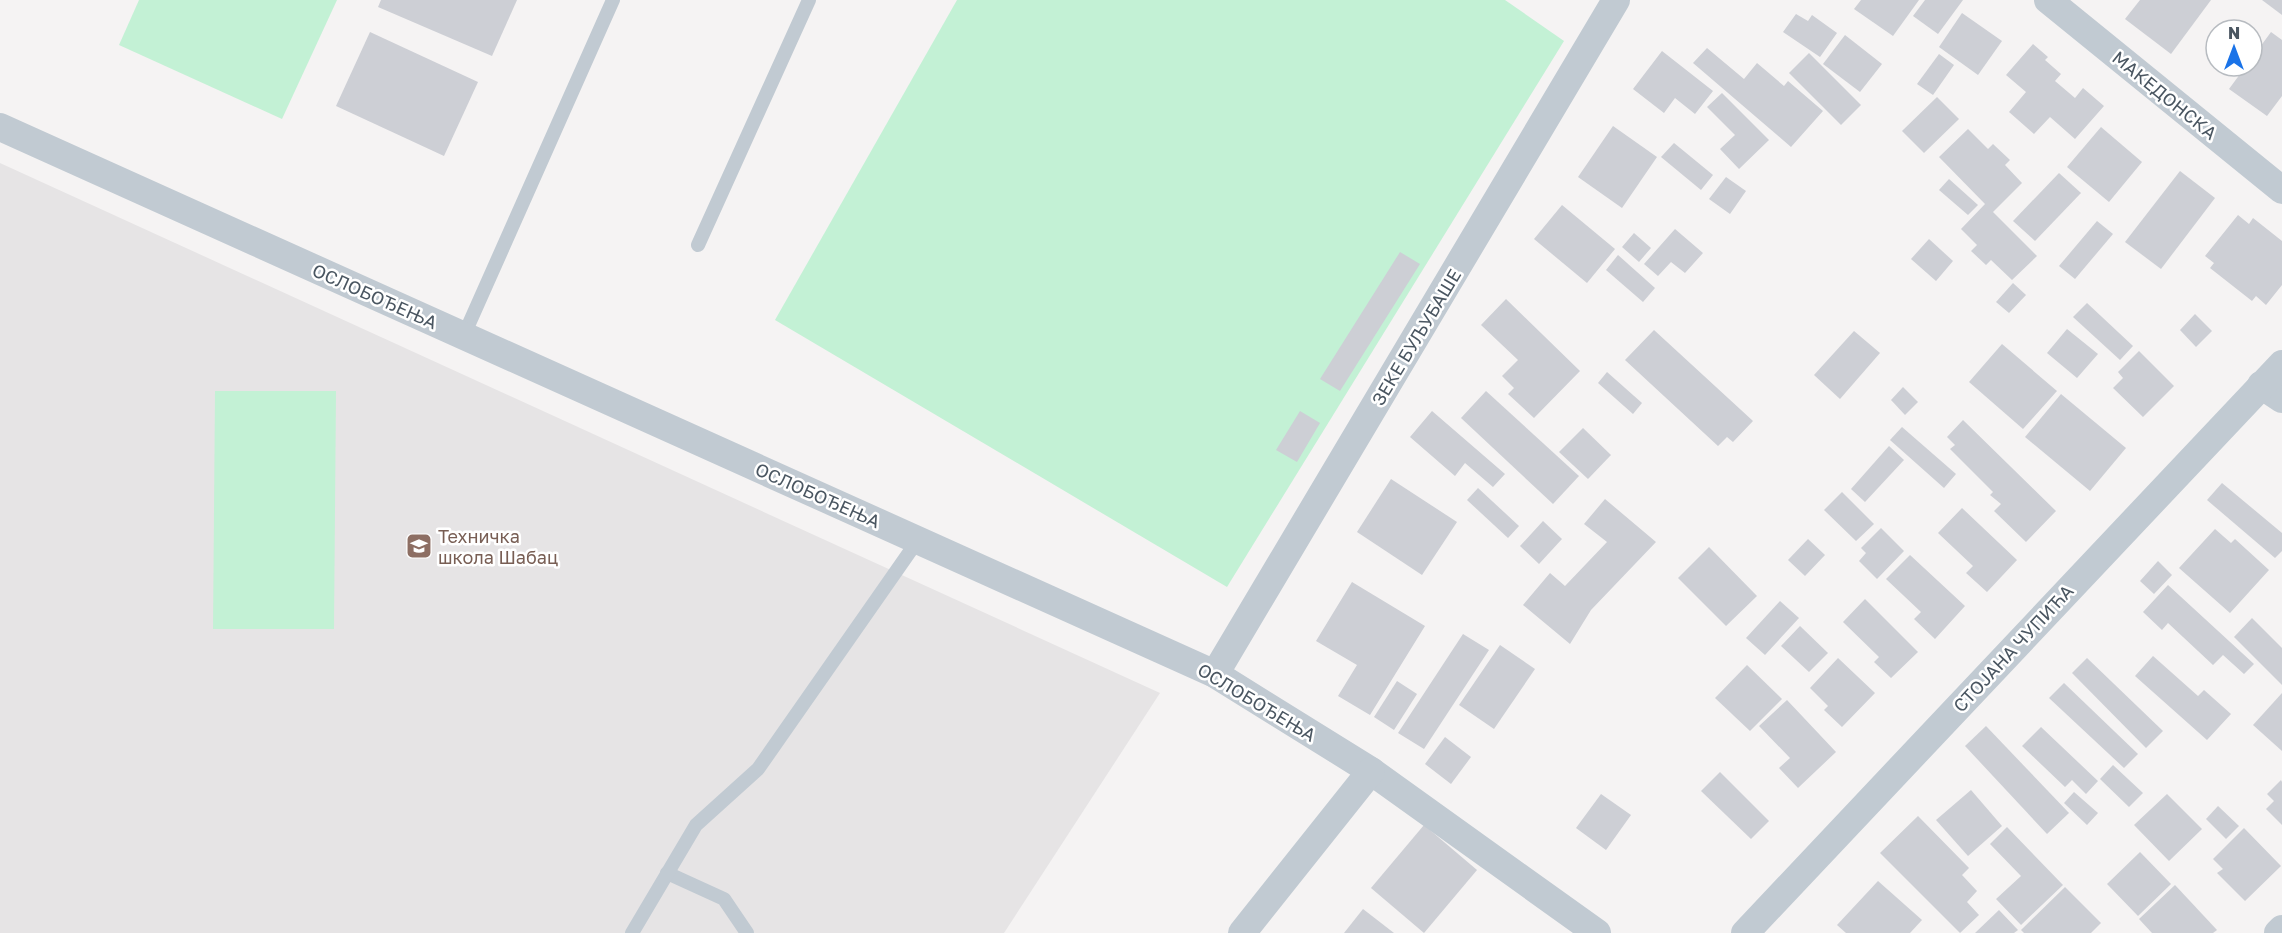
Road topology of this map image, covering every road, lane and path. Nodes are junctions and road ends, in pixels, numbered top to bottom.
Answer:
1 (613, 0) edge
2 (809, 0) edge
3 (1616, 0) edge
4 (2048, 0) edge
5 (0, 127) edge
6 (2282, 190) edge
7 (698, 245) dead end
8 (464, 335) junction
9 (2282, 364) edge
10 (2271, 392) edge
11 (918, 540) junction
12 (1215, 674) junction
13 (1371, 771) junction
14 (668, 873) junction
15 (2282, 929) edge
16 (632, 933) edge
17 (747, 933) edge
18 (1242, 933) edge
19 (1597, 933) edge
20 (1745, 933) edge
21 (2278, 933) edge

1 - 8 lane
2 - 7 lane
3 - 12 street, ЗЕКЕ БУЉУБАШЕ
4 - 6 street, МАКЕДОНСКА
5 - 8 street, ОСЛОБОЂЕЊА
8 - 11 street, ОСЛОБОЂЕЊА
9 - 10 street, СТОЈАНА ЧУПИЋА
10 - 20 street, СТОЈАНА ЧУПИЋА
11 - 12 street, ОСЛОБОЂЕЊА
11 - 14 lane
12 - 13 street, ОСЛОБОЂЕЊА
13 - 18 street
13 - 19 street, ОСЛОБОЂЕЊА
14 - 16 lane
14 - 17 lane
15 - 21 street

